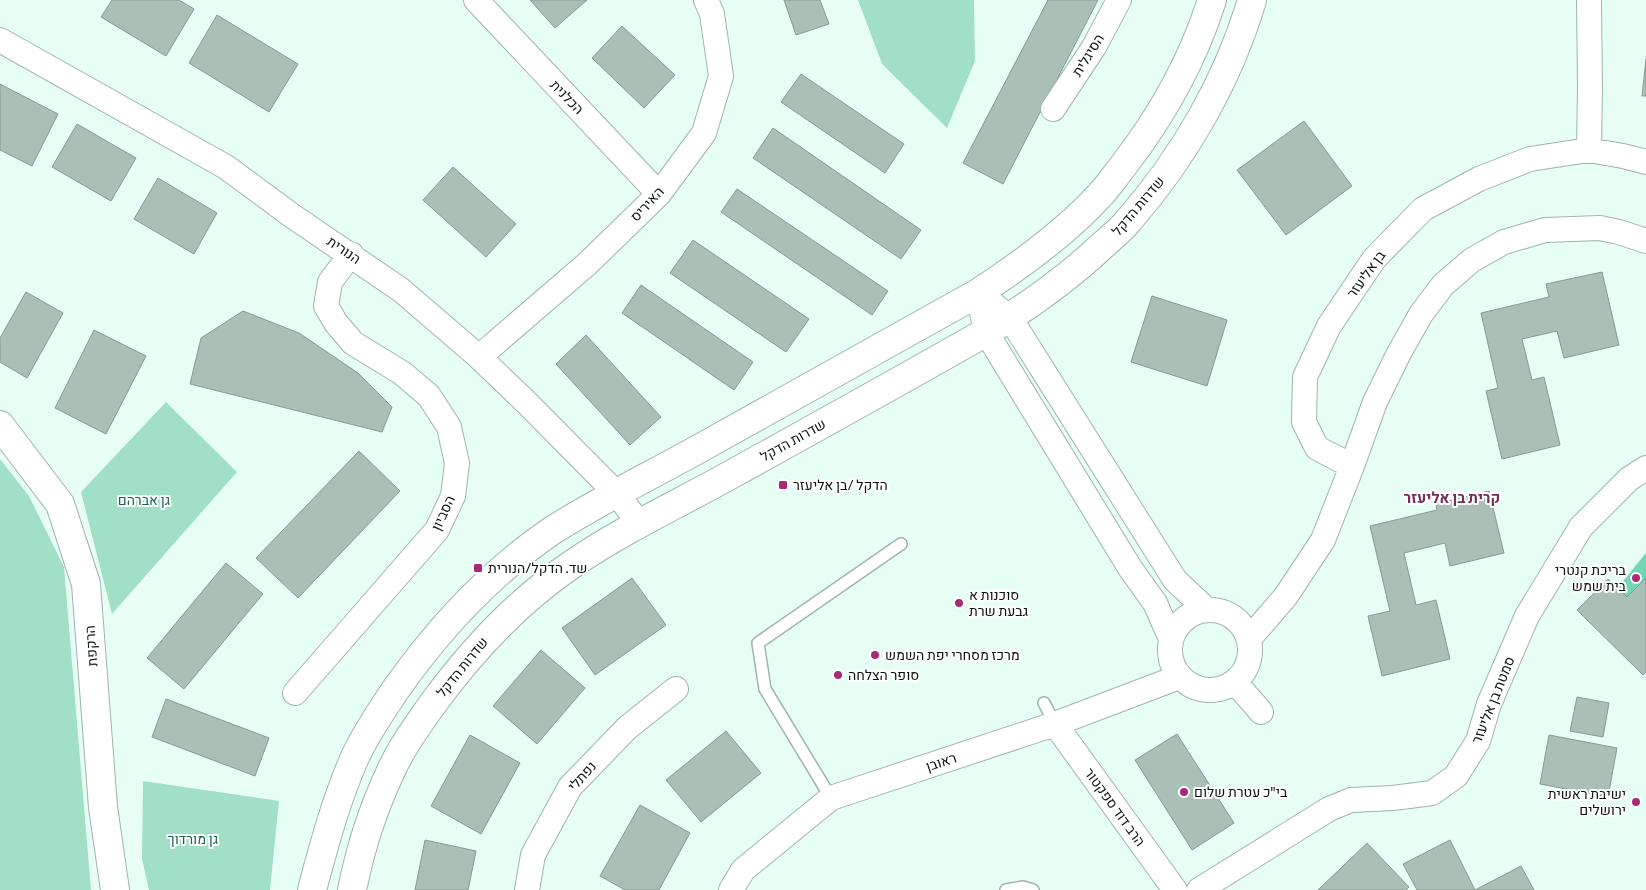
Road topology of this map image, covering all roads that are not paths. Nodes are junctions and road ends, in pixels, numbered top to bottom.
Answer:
1 (476, 0) edge
2 (706, 0) edge
3 (1120, 0) edge
4 (1212, 0) edge
5 (1252, 0) edge
6 (1589, 0) edge
7 (0, 40) edge
8 (1054, 109) dead end
9 (1589, 150) junction
10 (1646, 162) edge
11 (659, 194) junction
12 (1646, 241) edge
13 (351, 254) junction
14 (978, 293) junction
15 (1010, 318) junction
16 (986, 332) junction
17 (479, 357) junction
18 (0, 425) edge
19 (1352, 466) junction
20 (1646, 468) edge
21 (616, 493) junction
22 (640, 524) junction
23 (901, 544) dead end
24 (1207, 610) junction
25 (1171, 639) junction
26 (1249, 639) junction
27 (1179, 677) junction
28 (1235, 682) junction
29 (676, 689) dead end
30 (295, 693) dead end
31 (1044, 703) dead end
32 (1261, 712) dead end
33 (1055, 724) junction
34 (831, 798) junction
35 (116, 890) edge
36 (312, 890) edge
37 (352, 890) edge
38 (527, 890) edge
39 (731, 890) edge
40 (1006, 890) edge
41 (1033, 890) edge
42 (1175, 890) edge
43 (1200, 890) edge

1 - 11 street, הכלנית
2 - 11 street, האיריס
3 - 8 street, הסיגלית
4 - 14 main road
5 - 15 main road, שדרות הדקל
6 - 9 street
7 - 13 street, הנורית
9 - 10 street, בן אליעזר
9 - 19 street, בן אליעזר
11 - 17 street, האיריס
12 - 19 street
13 - 17 street, הנורית
13 - 30 street, הסביון
14 - 15 street
14 - 16 street
14 - 21 main road
15 - 16 main road, שדרות הדקל
15 - 24 street
16 - 22 main road, שדרות הדקל
16 - 25 street
17 - 21 street, הנורית
18 - 35 main road, הרקפת
19 - 26 street
20 - 43 street, סמטת בן אליעזר
21 - 22 street, הנורית
21 - 36 main road
22 - 37 main road, שדרות הדקל
23 - 34 lane
24 - 25 street
24 - 26 street
25 - 27 street
26 - 28 street
27 - 28 street
27 - 33 street, ראובן
28 - 32 street
29 - 38 street, נפתלי
31 - 33 lane
33 - 34 street, ראובן
33 - 42 street, הרב דוד ספקטור
34 - 39 street, ראובן
40 - 41 lane

